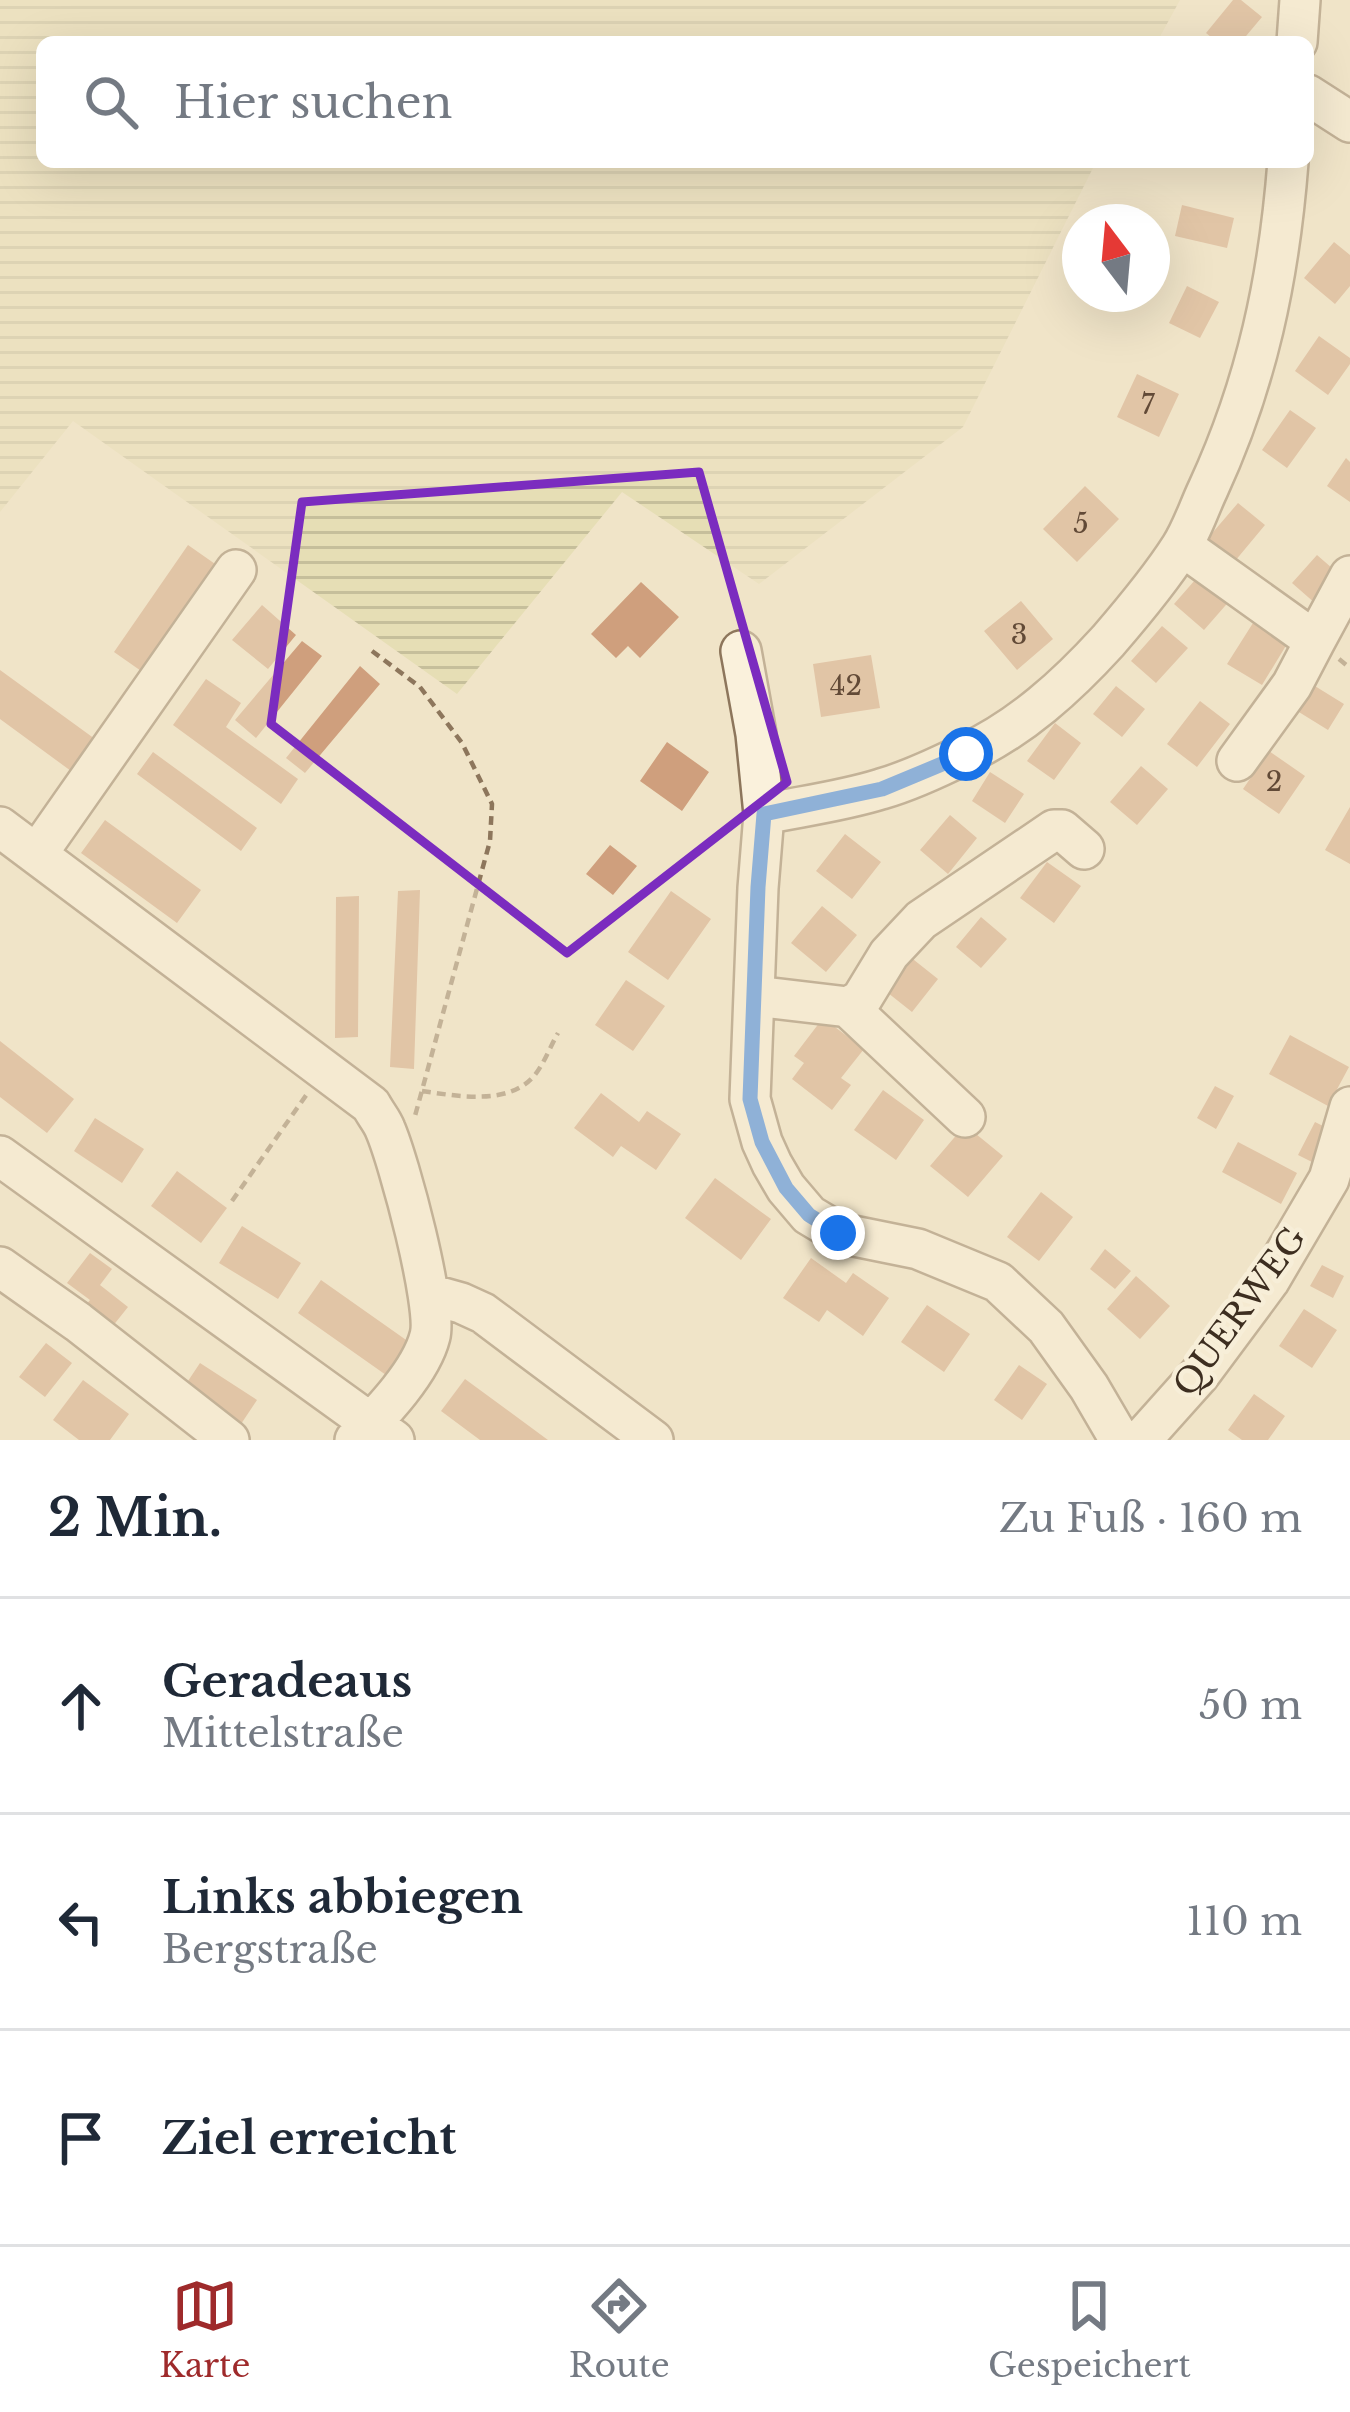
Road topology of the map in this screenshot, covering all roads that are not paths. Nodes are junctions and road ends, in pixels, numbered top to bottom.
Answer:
1 (1300, 0) edge
2 (1298, 36) edge
3 (1314, 99) edge
4 (1350, 122) edge
5 (1287, 168) edge
6 (1182, 546) junction
7 (236, 570) dead end
8 (1350, 576) edge
9 (1315, 641) junction
10 (741, 651) dead end
11 (1237, 761) dead end
12 (764, 814) junction
13 (0, 826) edge
14 (1084, 850) dead end
15 (38, 854) junction
16 (754, 996) junction
17 (848, 1007) junction
18 (1350, 1107) edge
19 (964, 1117) dead end
20 (0, 1156) edge
21 (0, 1267) edge
22 (429, 1294) junction
23 (374, 1434) edge
24 (229, 1440) edge
25 (653, 1440) edge
26 (1120, 1440) edge
27 (1141, 1440) edge

1 - 2 street
3 - 4 street
5 - 6 street
6 - 9 street
6 - 12 street
7 - 15 street
8 - 9 street
9 - 11 street
10 - 12 street
12 - 16 street
13 - 15 street
14 - 17 street
15 - 22 street
16 - 17 street
16 - 26 street
17 - 19 street
18 - 27 street, QUERWEG
20 - 23 street
21 - 24 street
22 - 23 street
22 - 25 street

